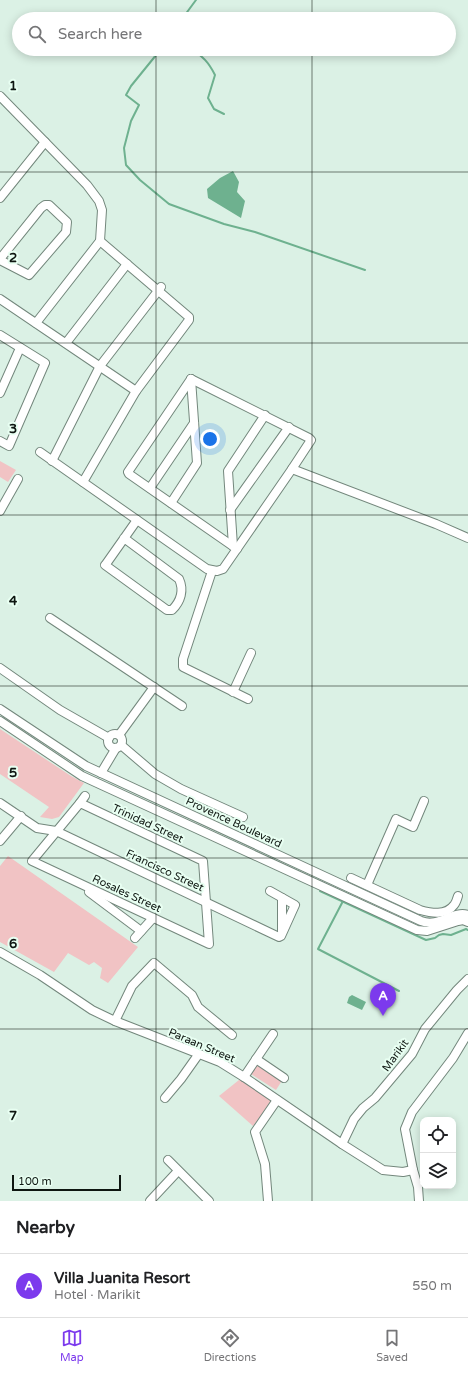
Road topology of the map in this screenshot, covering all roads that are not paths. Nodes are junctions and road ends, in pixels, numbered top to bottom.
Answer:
1 (0, 96) edge
2 (45, 142) junction
3 (0, 198) edge
4 (100, 241) junction
5 (0, 260) edge
6 (127, 264) junction
7 (160, 289) junction
8 (0, 299) edge
9 (36, 323) junction
10 (0, 335) edge
11 (66, 343) junction
12 (20, 348) junction
13 (100, 366) junction
14 (191, 379) junction
15 (136, 391) junction
16 (0, 393) edge
17 (265, 415) junction
18 (194, 423) junction
19 (289, 427) junction
20 (0, 441) edge
21 (40, 452) dead end
22 (52, 461) junction
23 (292, 469) junction
24 (18, 479) dead end
25 (83, 482) junction
26 (150, 488) junction
27 (171, 503) junction
28 (230, 510) junction
29 (0, 511) edge
30 (137, 520) junction
31 (124, 538) junction
32 (468, 538) edge
33 (235, 548) junction
34 (212, 571) junction
35 (50, 618) dead end
36 (251, 653) dead end
37 (0, 668) edge
38 (154, 688) junction
39 (233, 692) junction
40 (248, 699) dead end
41 (182, 706) dead end
42 (0, 709) edge
43 (0, 721) edge
44 (119, 735) junction
45 (109, 738) junction
46 (119, 746) junction
47 (86, 766) junction
48 (101, 773) junction
49 (82, 776) junction
50 (424, 801) dead end
51 (0, 802) edge
52 (20, 816) junction
53 (243, 817) dead end
54 (56, 831) junction
55 (0, 841) edge
56 (352, 878) dead end
57 (74, 880) junction
58 (367, 885) junction
59 (270, 891) dead end
60 (458, 896) dead end
61 (282, 898) junction
62 (205, 902) junction
63 (454, 905) junction
64 (466, 914) edge
65 (153, 918) junction
66 (468, 922) edge
67 (141, 931) junction
68 (281, 936) junction
69 (135, 938) dead end
70 (0, 952) edge
71 (468, 979) edge
72 (115, 1021) junction
73 (468, 1032) edge
74 (273, 1034) dead end
75 (232, 1035) dead end
76 (198, 1055) junction
77 (256, 1059) junction
78 (244, 1077) junction
79 (284, 1078) dead end
80 (165, 1098) dead end
81 (277, 1100) junction
82 (342, 1144) junction
83 (168, 1160) dead end
84 (413, 1170) junction
85 (178, 1171) junction
86 (155, 1199) edge
87 (266, 1199) edge
88 (210, 1201) edge
89 (419, 1201) edge

1 - 2 street
2 - 3 street
2 - 4 street
4 - 6 street
4 - 9 street
5 - 5 street
6 - 7 street
6 - 11 street
7 - 13 street
7 - 15 street
8 - 9 street
9 - 11 street
10 - 12 street
11 - 13 street
12 - 16 street
12 - 20 street
13 - 15 street
13 - 22 street
14 - 17 street
14 - 18 street
14 - 26 street
15 - 25 street
17 - 19 street
17 - 28 street
18 - 26 street
18 - 27 street
19 - 23 street
19 - 28 street
21 - 22 street
22 - 25 street
23 - 32 street
23 - 33 street
24 - 29 street
25 - 30 street
26 - 27 street
27 - 33 street
28 - 33 street
30 - 31 street
30 - 34 street
31 - 31 street
33 - 34 street
34 - 39 street
35 - 38 street
36 - 39 street
37 - 45 street
38 - 41 street
38 - 44 street
39 - 40 street
42 - 47 street, Provence Boulevard
43 - 49 street, Provence Boulevard
44 - 45 street
44 - 46 street
45 - 46 street
46 - 48 street
46 - 53 street
47 - 48 street, Provence Boulevard
47 - 49 street
48 - 64 street, Provence Boulevard
49 - 66 street, Provence Boulevard
50 - 58 street
51 - 52 street
52 - 54 street, Francisco Street
52 - 55 street
54 - 57 street, Rosales Street
54 - 62 street, Francisco Street
54 - 62 street, Trinidad Street
56 - 58 street
57 - 65 street, Rosales Street
57 - 67 street
58 - 63 street
59 - 61 street
60 - 63 street
61 - 68 street
61 - 68 street
62 - 65 street, Rosales Street
62 - 68 street, Francisco Street
63 - 64 street
65 - 67 street
67 - 69 street
70 - 72 street, Paraan Street
71 - 82 street, Marikit
72 - 75 street
72 - 76 street, Paraan Street
73 - 84 street
74 - 77 street
76 - 78 street, Paraan Street
76 - 80 street
77 - 78 street
77 - 79 street
78 - 81 street, Paraan Street
81 - 82 street, Paraan Street
81 - 87 street
82 - 84 street, Paraan Street
83 - 85 street
84 - 89 street
85 - 86 street
85 - 88 street

